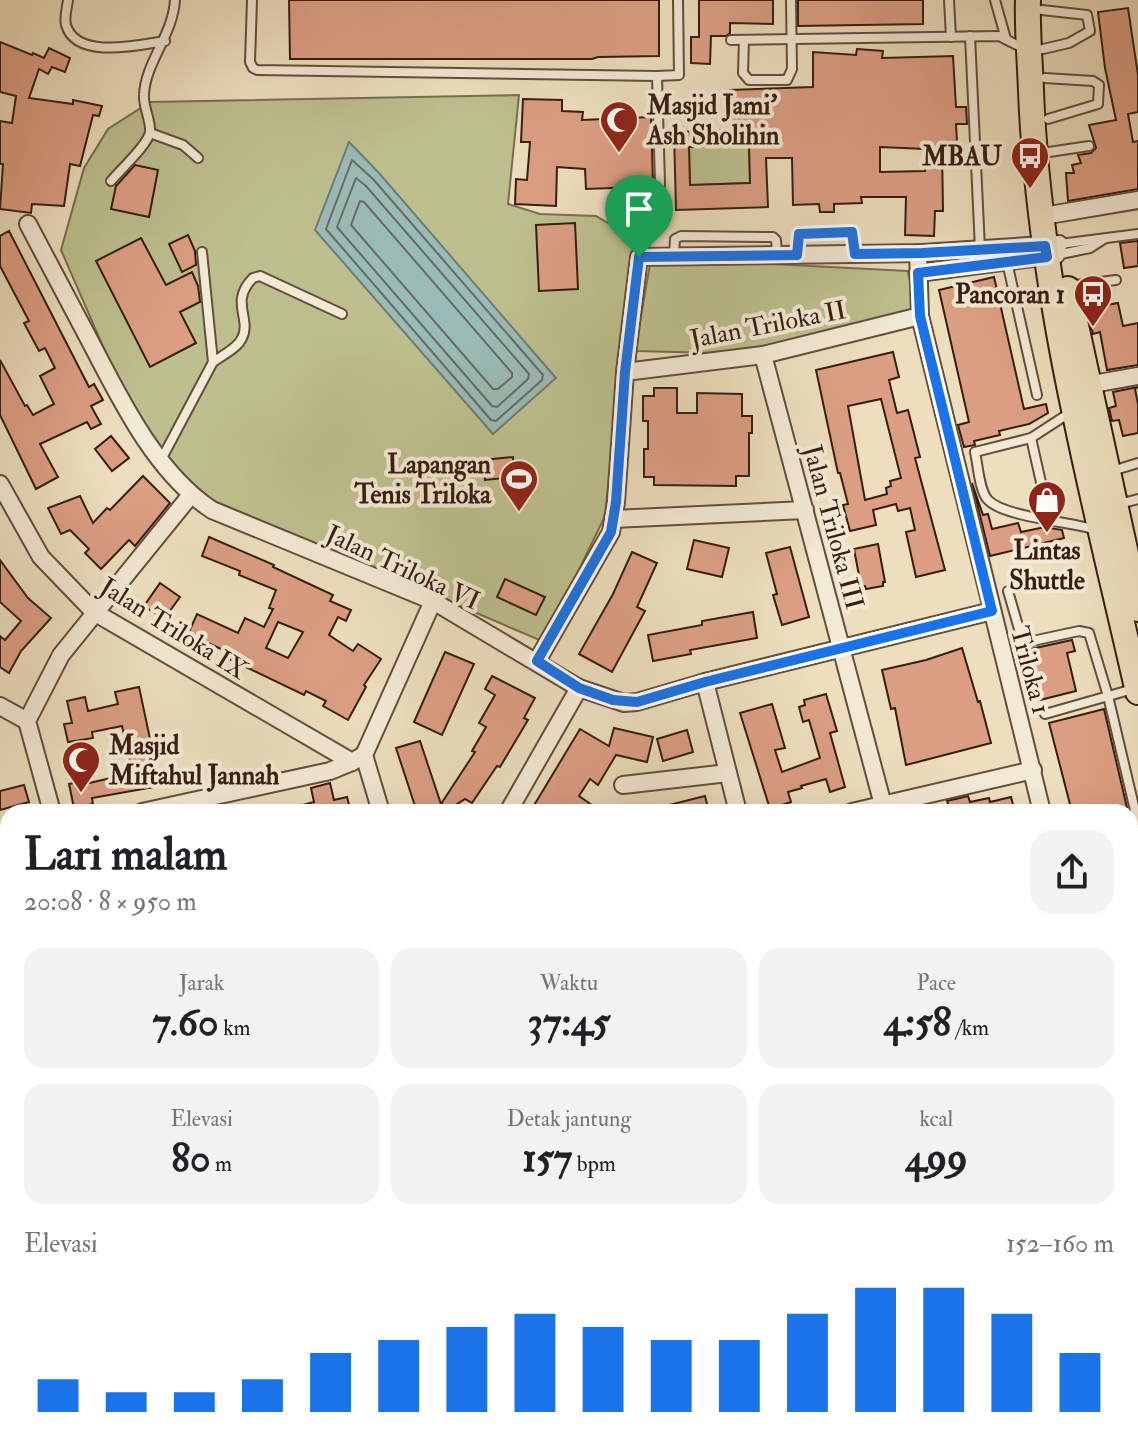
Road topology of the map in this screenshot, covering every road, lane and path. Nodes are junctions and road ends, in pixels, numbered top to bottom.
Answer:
1 (68, 0) edge
2 (175, 0) edge
3 (252, 0) edge
4 (678, 0) edge
5 (791, 0) edge
6 (949, 0) edge
7 (995, 0) edge
8 (1037, 3) edge
9 (973, 36) junction
10 (951, 37) junction
11 (1003, 38) junction
12 (792, 39) junction
13 (731, 40) dead end
14 (744, 40) junction
15 (165, 41) junction
16 (1036, 50) junction
17 (657, 76) junction
18 (1045, 78) junction
19 (1048, 119) junction
20 (150, 133) junction
21 (1089, 146) dead end
22 (1049, 152) junction
23 (198, 158) dead end
24 (111, 181) dead end
25 (1138, 200) edge
26 (1055, 214) junction
27 (28, 224) dead end
28 (1138, 234) edge
29 (980, 249) junction
30 (1048, 251) junction
31 (202, 252) dead end
32 (918, 253) junction
33 (1013, 256) junction
34 (639, 257) junction
35 (918, 273) junction
36 (1116, 280) dead end
37 (1068, 286) junction
38 (342, 314) dead end
39 (920, 316) junction
40 (763, 355) junction
41 (213, 362) junction
42 (625, 372) junction
43 (1138, 376) edge
44 (1087, 385) junction
45 (1037, 395) dead end
46 (1067, 415) junction
47 (1031, 438) junction
48 (161, 460) junction
49 (1138, 463) edge
50 (1107, 472) junction
51 (0, 484) edge
52 (190, 496) junction
53 (805, 510) junction
54 (1049, 518) junction
55 (613, 519) junction
56 (1116, 519) edge
57 (1133, 557) edge
58 (1008, 591) dead end
59 (433, 601) junction
60 (1137, 602) edge
61 (992, 611) junction
62 (94, 612) junction
63 (842, 650) junction
64 (537, 661) junction
65 (705, 682) junction
66 (579, 688) junction
67 (1134, 690) edge
68 (1108, 696) junction
69 (0, 706) edge
70 (1045, 714) dead end
71 (27, 721) junction
72 (358, 759) junction
73 (1033, 770) junction
74 (728, 773) junction
75 (623, 785) dead end
76 (50, 804) edge
77 (179, 804) edge
78 (378, 804) edge
79 (513, 804) edge
80 (736, 804) edge
81 (883, 804) edge
82 (887, 804) edge
83 (1040, 804) edge
84 (1134, 804) edge

1 - 15 lane
2 - 15 lane
3 - 17 lane
4 - 17 lane
5 - 12 lane
6 - 10 lane
7 - 11 lane
8 - 16 main road
8 - 16 lane
9 - 10 lane
9 - 11 lane
9 - 29 lane
10 - 12 lane
11 - 16 lane
12 - 14 lane
12 - 14 lane
13 - 14 lane
15 - 20 lane
16 - 18 main road
16 - 30 main road
17 - 34 lane
18 - 19 main road
18 - 19 lane
19 - 22 main road
20 - 23 lane
20 - 24 lane
21 - 22 lane
22 - 26 main road
25 - 26 street
26 - 30 main road
27 - 48 street, Jalan Triloka VI
28 - 30 lane
29 - 32 street
29 - 33 street
30 - 33 street
30 - 37 main road
30 - 46 main road
31 - 41 lane
32 - 34 street
32 - 35 street, Triloka 1
33 - 35 street
33 - 45 lane
34 - 42 street
35 - 39 street, Triloka 1
36 - 37 lane
37 - 44 main road
38 - 41 lane
39 - 40 street, Jalan Triloka II
39 - 61 street, Triloka 1
40 - 42 street, Jalan Triloka II
40 - 53 street, Jalan Triloka III
41 - 48 lane
42 - 55 street
43 - 44 street
44 - 50 main road
46 - 47 lane
46 - 56 main road
47 - 54 lane
47 - 54 lane
48 - 52 street, Jalan Triloka VI
49 - 50 lane
50 - 56 main road
51 - 62 street, Jalan Triloka IX
52 - 59 street, Jalan Triloka VI
52 - 62 street
53 - 55 street
53 - 63 street, Jalan Triloka III
54 - 56 lane
55 - 64 street
56 - 57 main road
56 - 67 main road
57 - 60 main road
58 - 68 lane
59 - 64 street, Jalan Triloka VI
59 - 72 street
61 - 63 street, Jalan Triloka VI
61 - 73 street, Triloka 1
62 - 71 street
62 - 72 street, Jalan Triloka IX
63 - 65 street, Jalan Triloka VI
63 - 81 street, Jalan Triloka III
64 - 66 street, Jalan Triloka VI
65 - 66 street, Jalan Triloka VI
65 - 74 street
66 - 79 street
67 - 68 lane
68 - 70 lane
68 - 84 lane
69 - 71 street
71 - 76 street
72 - 77 street
72 - 78 street
73 - 82 street
73 - 83 street, Triloka 1
74 - 75 street
74 - 80 street

